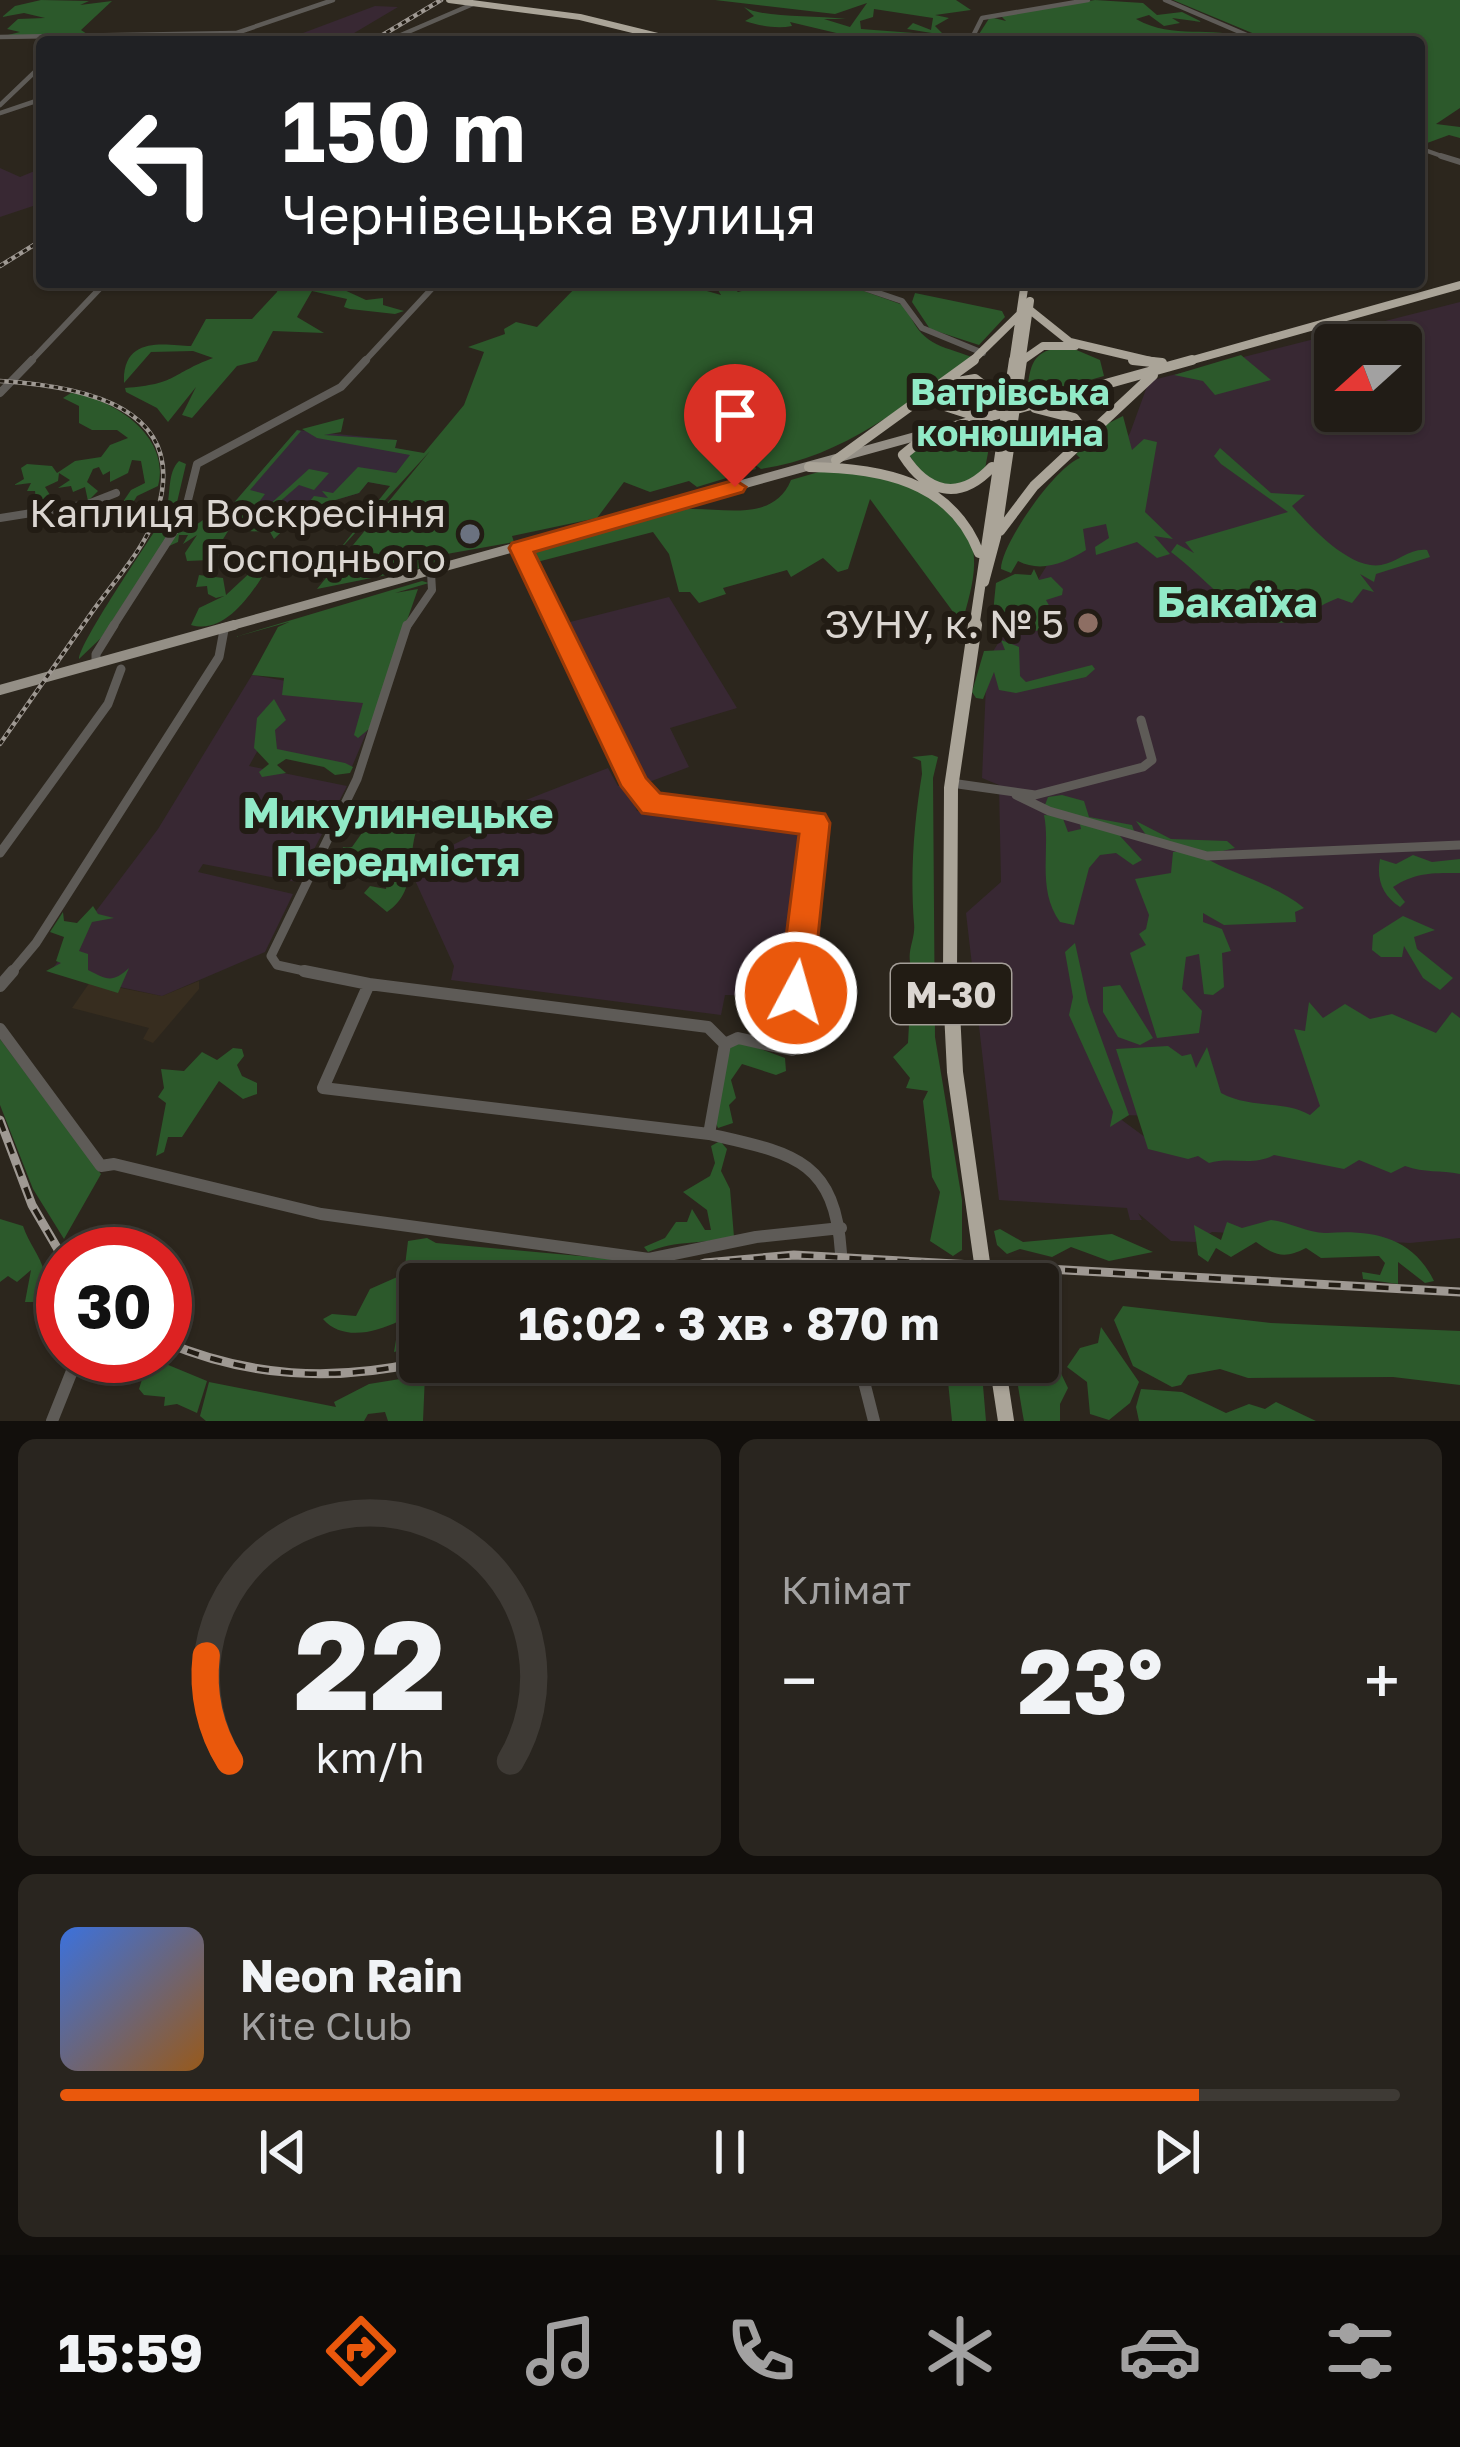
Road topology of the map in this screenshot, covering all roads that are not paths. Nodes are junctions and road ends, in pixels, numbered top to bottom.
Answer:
1 (334, 0) edge
2 (1088, 0) edge
3 (1165, 0) edge
4 (461, 1) edge
5 (236, 33) junction
6 (36, 36) edge
7 (59, 36) edge
8 (227, 36) edge
9 (397, 36) edge
10 (397, 36) edge
11 (398, 36) edge
12 (658, 36) edge
13 (973, 36) edge
14 (1249, 36) edge
15 (0, 37) edge
16 (36, 71) edge
17 (36, 100) edge
18 (0, 109) edge
19 (1425, 150) edge
20 (1460, 163) edge
21 (1460, 285) edge
22 (100, 288) edge
23 (432, 288) edge
24 (864, 288) edge
25 (1027, 288) edge
26 (1024, 312) junction
27 (983, 353) junction
28 (1022, 360) junction
29 (1182, 362) junction
30 (1162, 368) junction
31 (1098, 386) junction
32 (0, 393) edge
33 (1004, 401) junction
34 (1022, 408) junction
35 (989, 417) junction
36 (1012, 423) junction
37 (930, 433) junction
38 (836, 460) junction
39 (995, 460) junction
40 (809, 467) junction
41 (116, 493) dead end
42 (0, 518) edge
43 (996, 537) junction
44 (520, 548) junction
45 (980, 561) junction
46 (431, 573) junction
47 (224, 631) junction
48 (969, 635) junction
49 (96, 664) junction
50 (121, 669) dead end
51 (4, 689) edge
52 (1141, 720) dead end
53 (951, 783) junction
54 (1016, 795) junction
55 (1460, 845) edge
56 (0, 854) edge
57 (369, 984) junction
58 (0, 986) edge
59 (0, 1029) edge
60 (725, 1044) junction
61 (709, 1134) junction
62 (841, 1228) junction
63 (841, 1263) edge
64 (982, 1263) edge
65 (67, 1383) edge
66 (864, 1383) edge
67 (1000, 1383) edge
68 (52, 1421) edge
69 (874, 1421) edge
70 (1006, 1421) edge

1 - 5 street
2 - 13 street
3 - 14 street
4 - 9 street
4 - 10 street
4 - 11 street
4 - 12 highway
5 - 7 street
5 - 8 street
6 - 15 street
16 - 18 street
17 - 18 street
19 - 20 street
21 - 29 highway
22 - 32 street
23 - 49 street
24 - 27 street
25 - 26 highway
26 - 27 highway
26 - 28 highway, М-30
26 - 29 highway
26 - 33 highway
27 - 38 highway
28 - 31 highway
28 - 36 highway, М-30
29 - 30 highway
30 - 31 highway
30 - 43 highway
31 - 34 highway
33 - 35 highway
33 - 39 highway
34 - 35 highway
34 - 36 highway
35 - 37 highway
36 - 43 highway, М-30
37 - 38 main road
37 - 39 highway
38 - 40 main road
39 - 45 highway, М-30
40 - 44 main road
40 - 45 highway
41 - 42 street
43 - 48 highway, М-30
44 - 46 main road
44 - 60 street
45 - 48 highway, М-30
46 - 47 main road
46 - 57 street
47 - 49 main road
47 - 58 street
48 - 53 highway, М-30
49 - 51 main road
50 - 56 street
52 - 54 street
53 - 54 street
53 - 64 highway, М-30
54 - 55 street
57 - 60 street
57 - 61 street
59 - 62 street
60 - 61 street
61 - 62 street
62 - 63 street
65 - 68 street
66 - 69 street
67 - 70 highway

